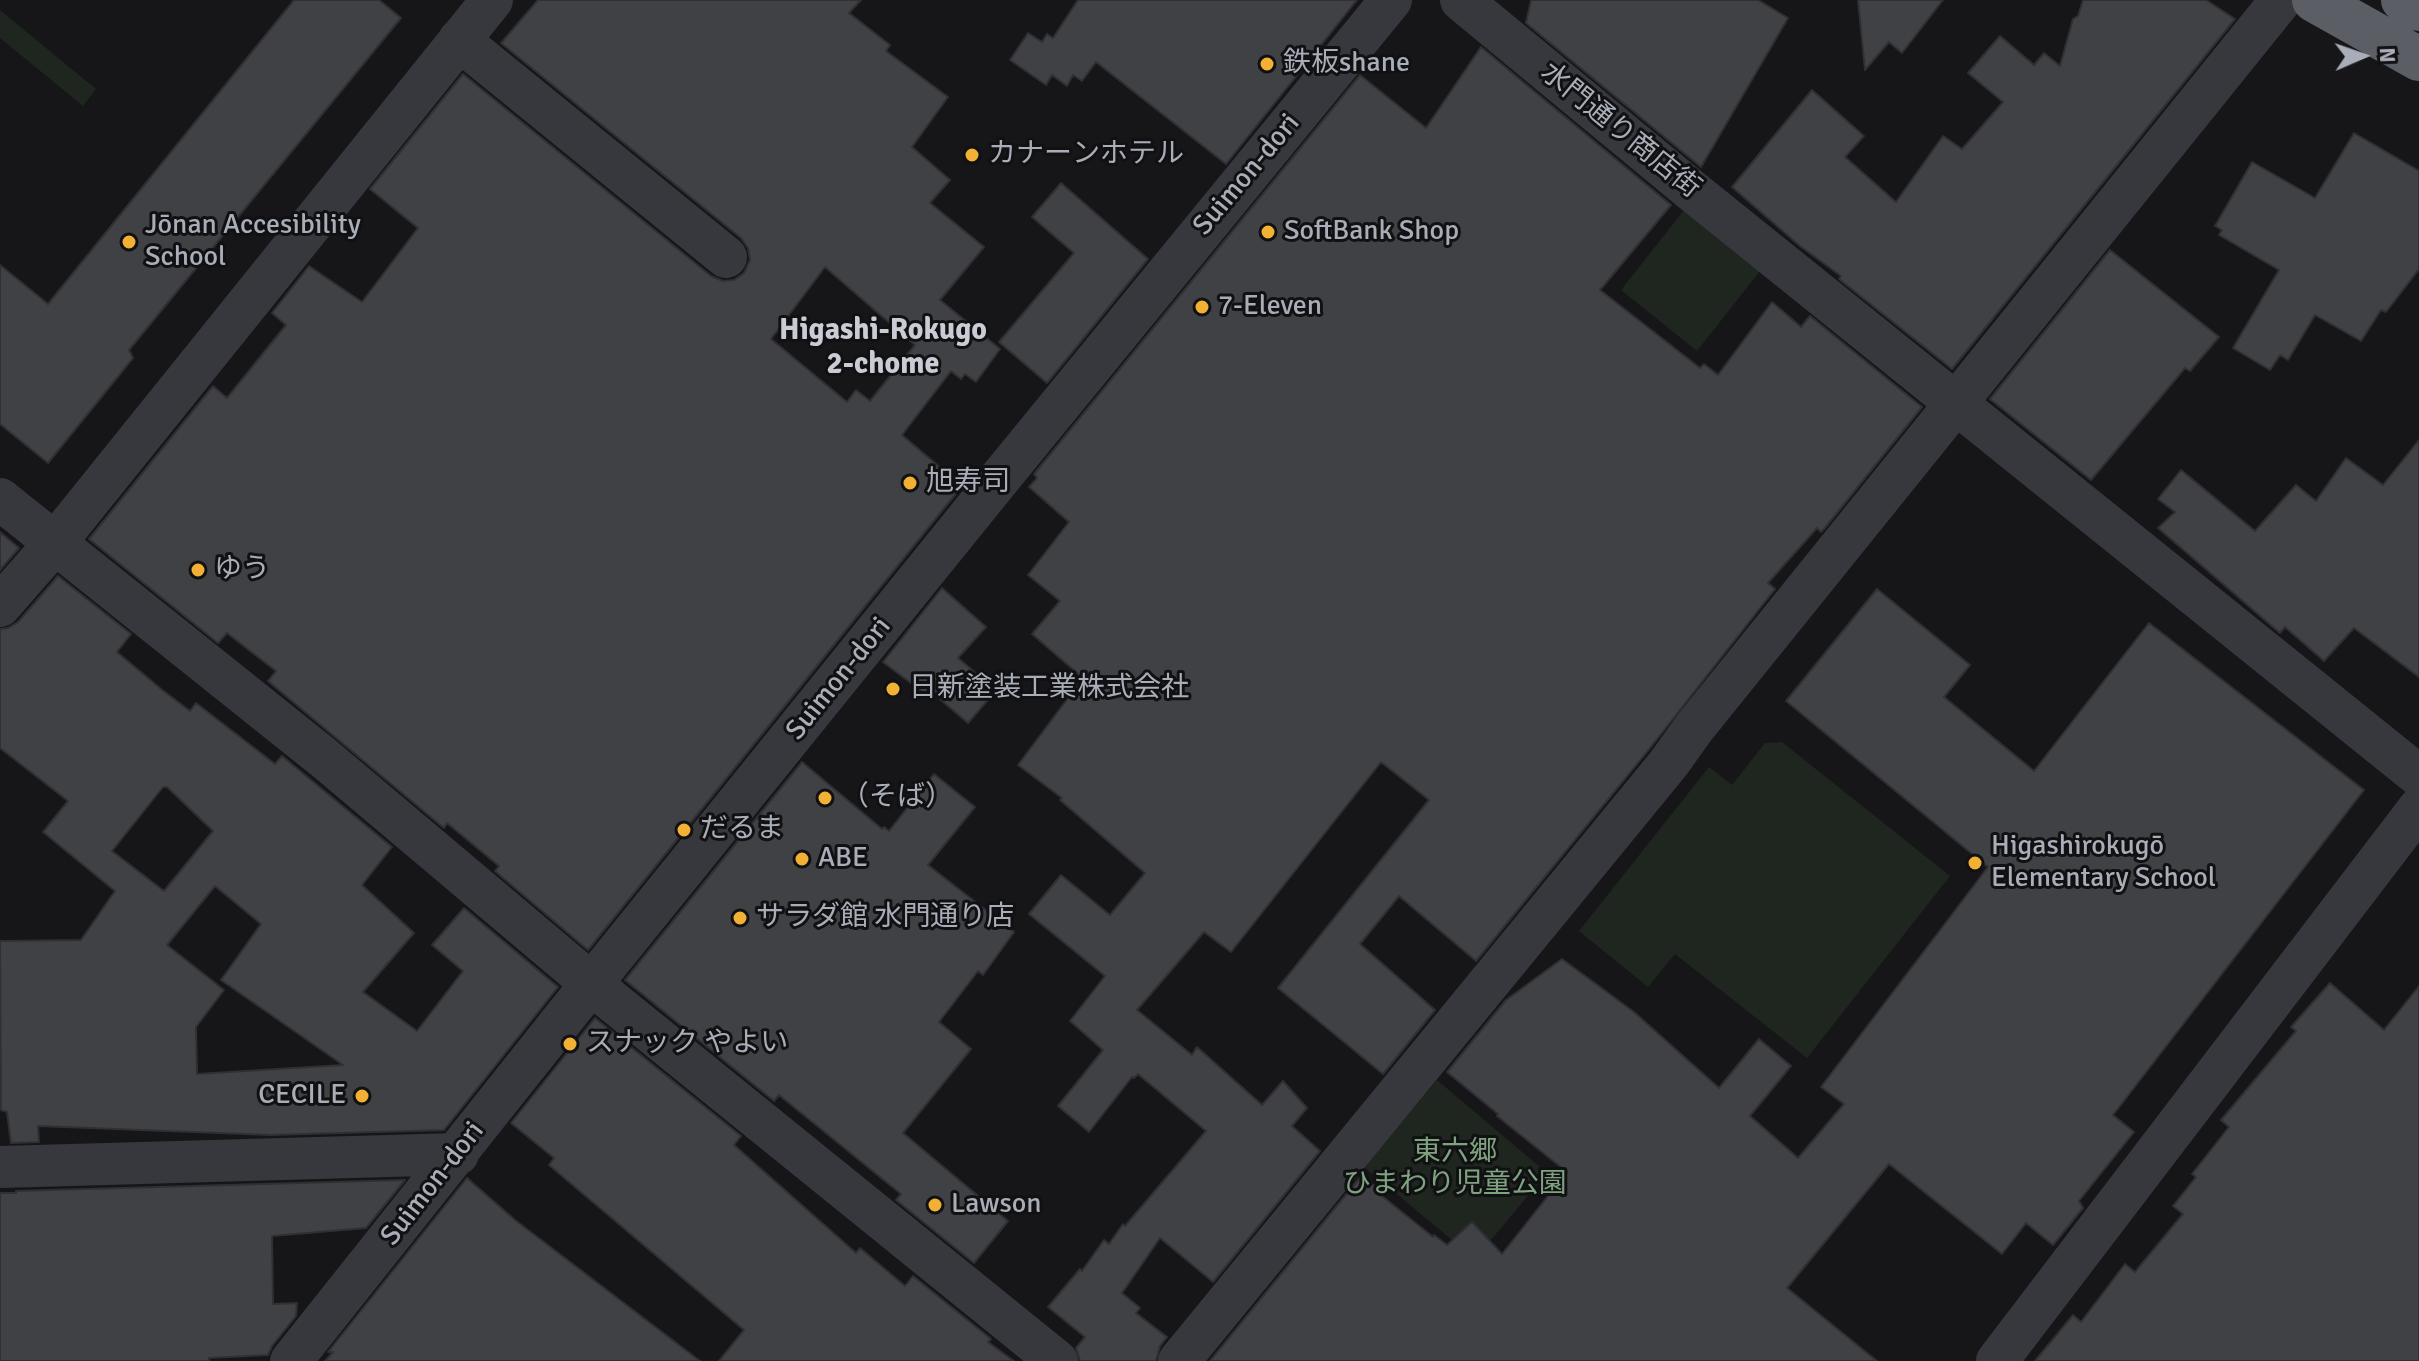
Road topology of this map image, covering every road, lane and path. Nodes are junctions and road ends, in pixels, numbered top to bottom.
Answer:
1 (492, 0) edge
2 (1391, 0) edge
3 (1461, 0) edge
4 (2281, 0) edge
5 (2314, 0) edge
6 (2403, 0) edge
7 (2419, 9) edge
8 (459, 40) junction
9 (2419, 59) edge
10 (726, 257) dead end
11 (1957, 404) junction
12 (0, 499) edge
13 (55, 543) junction
14 (0, 606) edge
15 (2419, 776) edge
16 (2419, 808) edge
17 (592, 984) junction
18 (458, 1154) junction
19 (0, 1167) edge
20 (291, 1361) edge
21 (1057, 1361) edge
22 (1179, 1361) edge
23 (1997, 1361) edge

1 - 8 street
2 - 17 street, Suimon-dori
3 - 11 street, 水門通り商店街
4 - 11 street
5 - 9 highway
6 - 7 highway
8 - 10 street
8 - 13 street
11 - 15 street, 水門通り商店街
11 - 22 street
12 - 13 street
13 - 14 street
13 - 17 street
16 - 23 street
17 - 18 street, Suimon-dori
17 - 21 street
18 - 19 street
18 - 20 street, Suimon-dori

